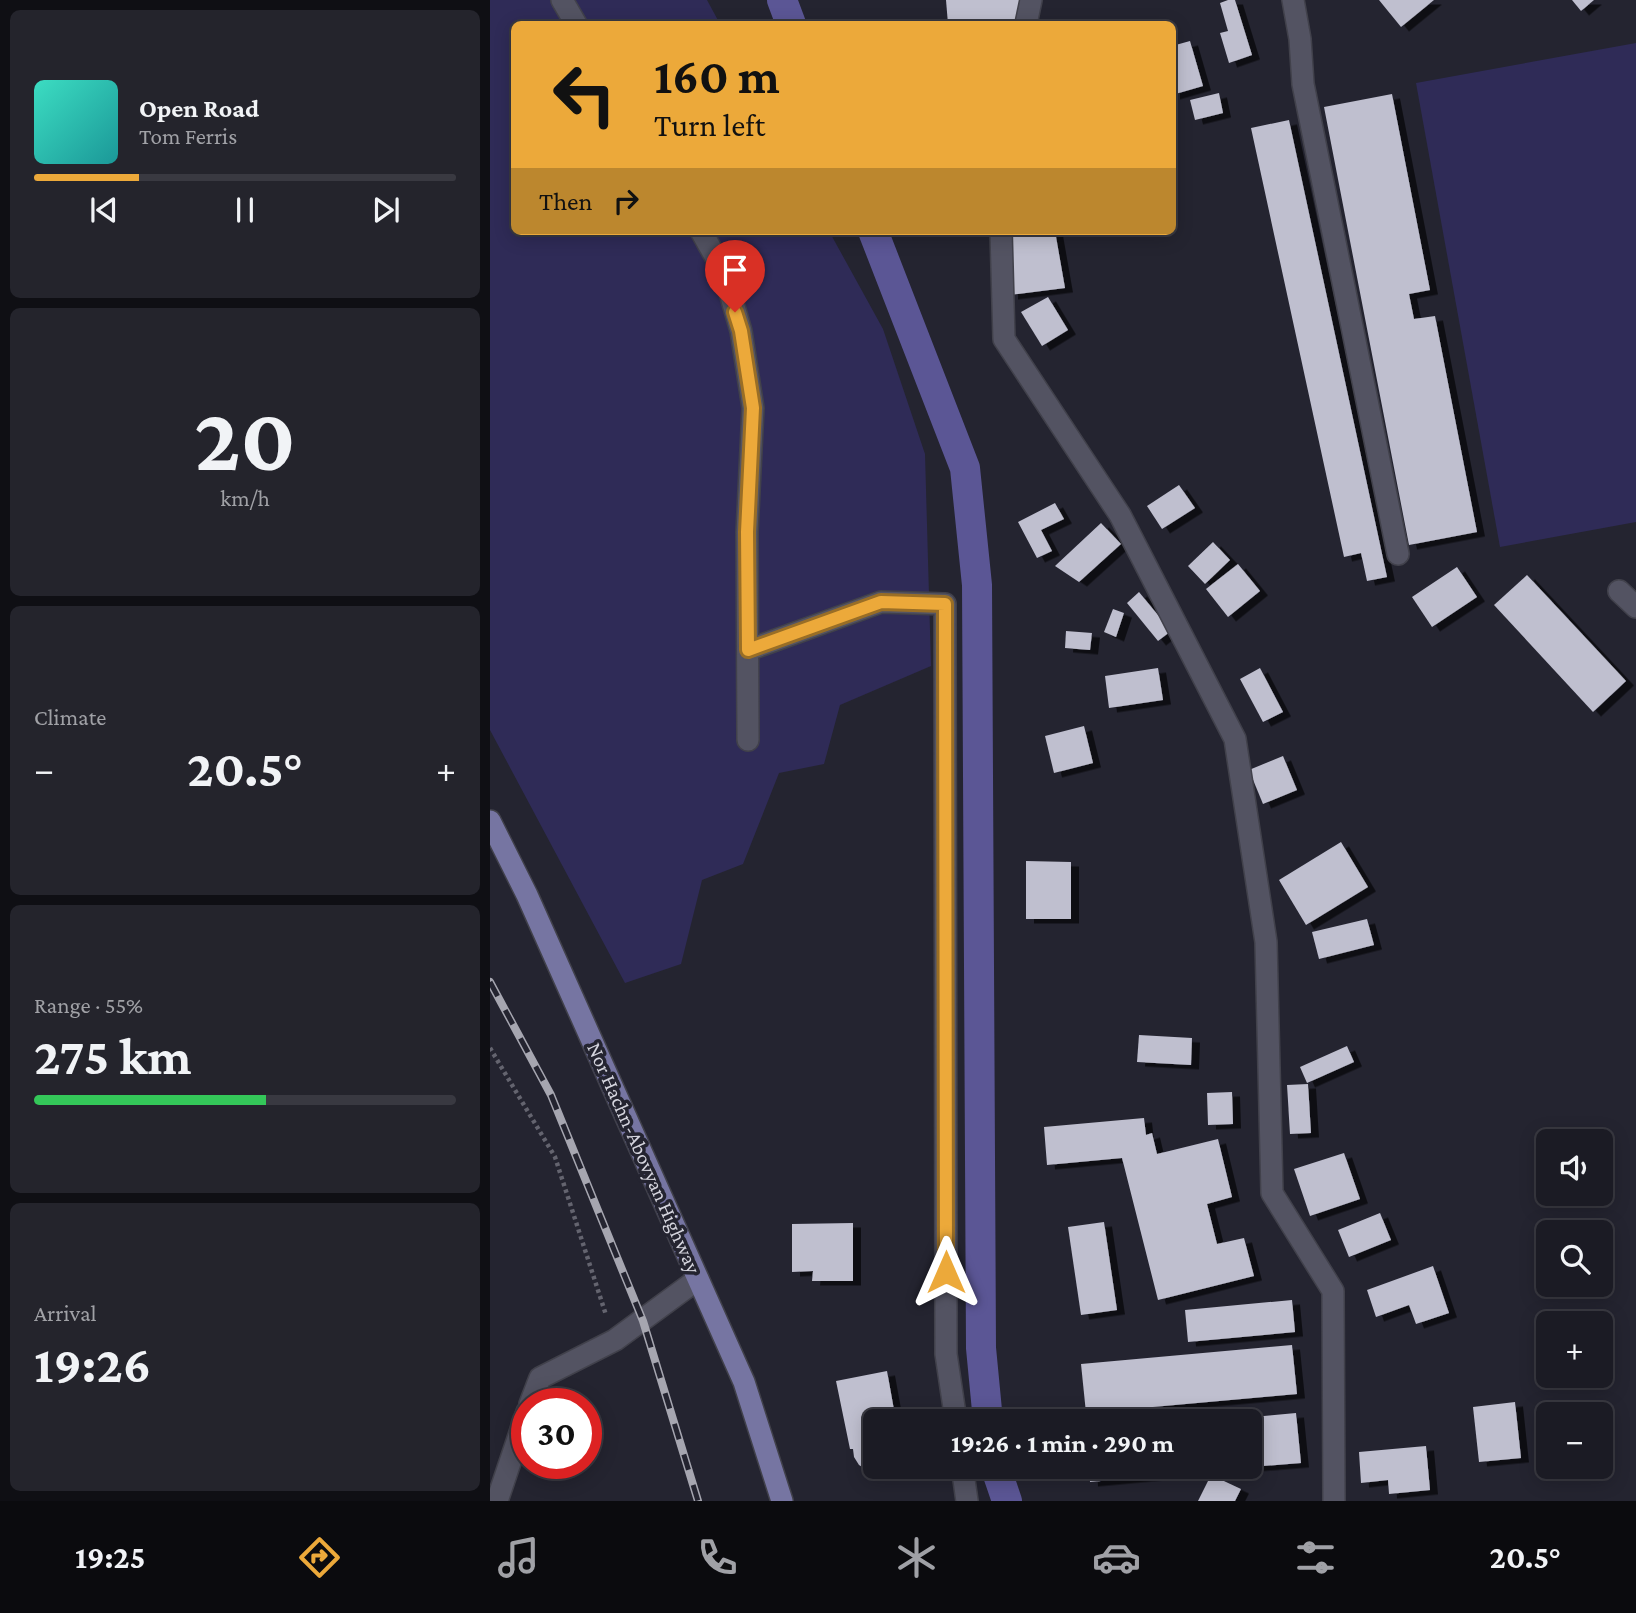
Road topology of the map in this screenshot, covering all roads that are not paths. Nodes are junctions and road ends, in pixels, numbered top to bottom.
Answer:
1 (562, 0) edge
2 (1031, 0) edge
3 (1293, 0) edge
4 (574, 21) edge
5 (1027, 21) edge
6 (703, 235) edge
7 (1001, 235) edge
8 (1398, 554) dead end
9 (1619, 591) dead end
10 (1636, 607) edge
11 (748, 650) junction
12 (748, 740) dead end
13 (490, 821) edge
14 (698, 1279) junction
15 (536, 1388) edge
16 (955, 1409) edge
17 (511, 1459) edge
18 (964, 1479) edge
19 (497, 1501) edge
20 (782, 1501) edge
21 (967, 1501) edge
22 (1334, 1501) edge

1 - 4 street
2 - 5 street
3 - 8 street
6 - 11 street
7 - 22 street
9 - 10 street
11 - 12 street
11 - 16 street
13 - 14 main road, Nor Hachn-Abovyan Highway
14 - 15 street
14 - 20 main road, Nor Hachn-Abovyan Highway
17 - 19 street
18 - 21 street

